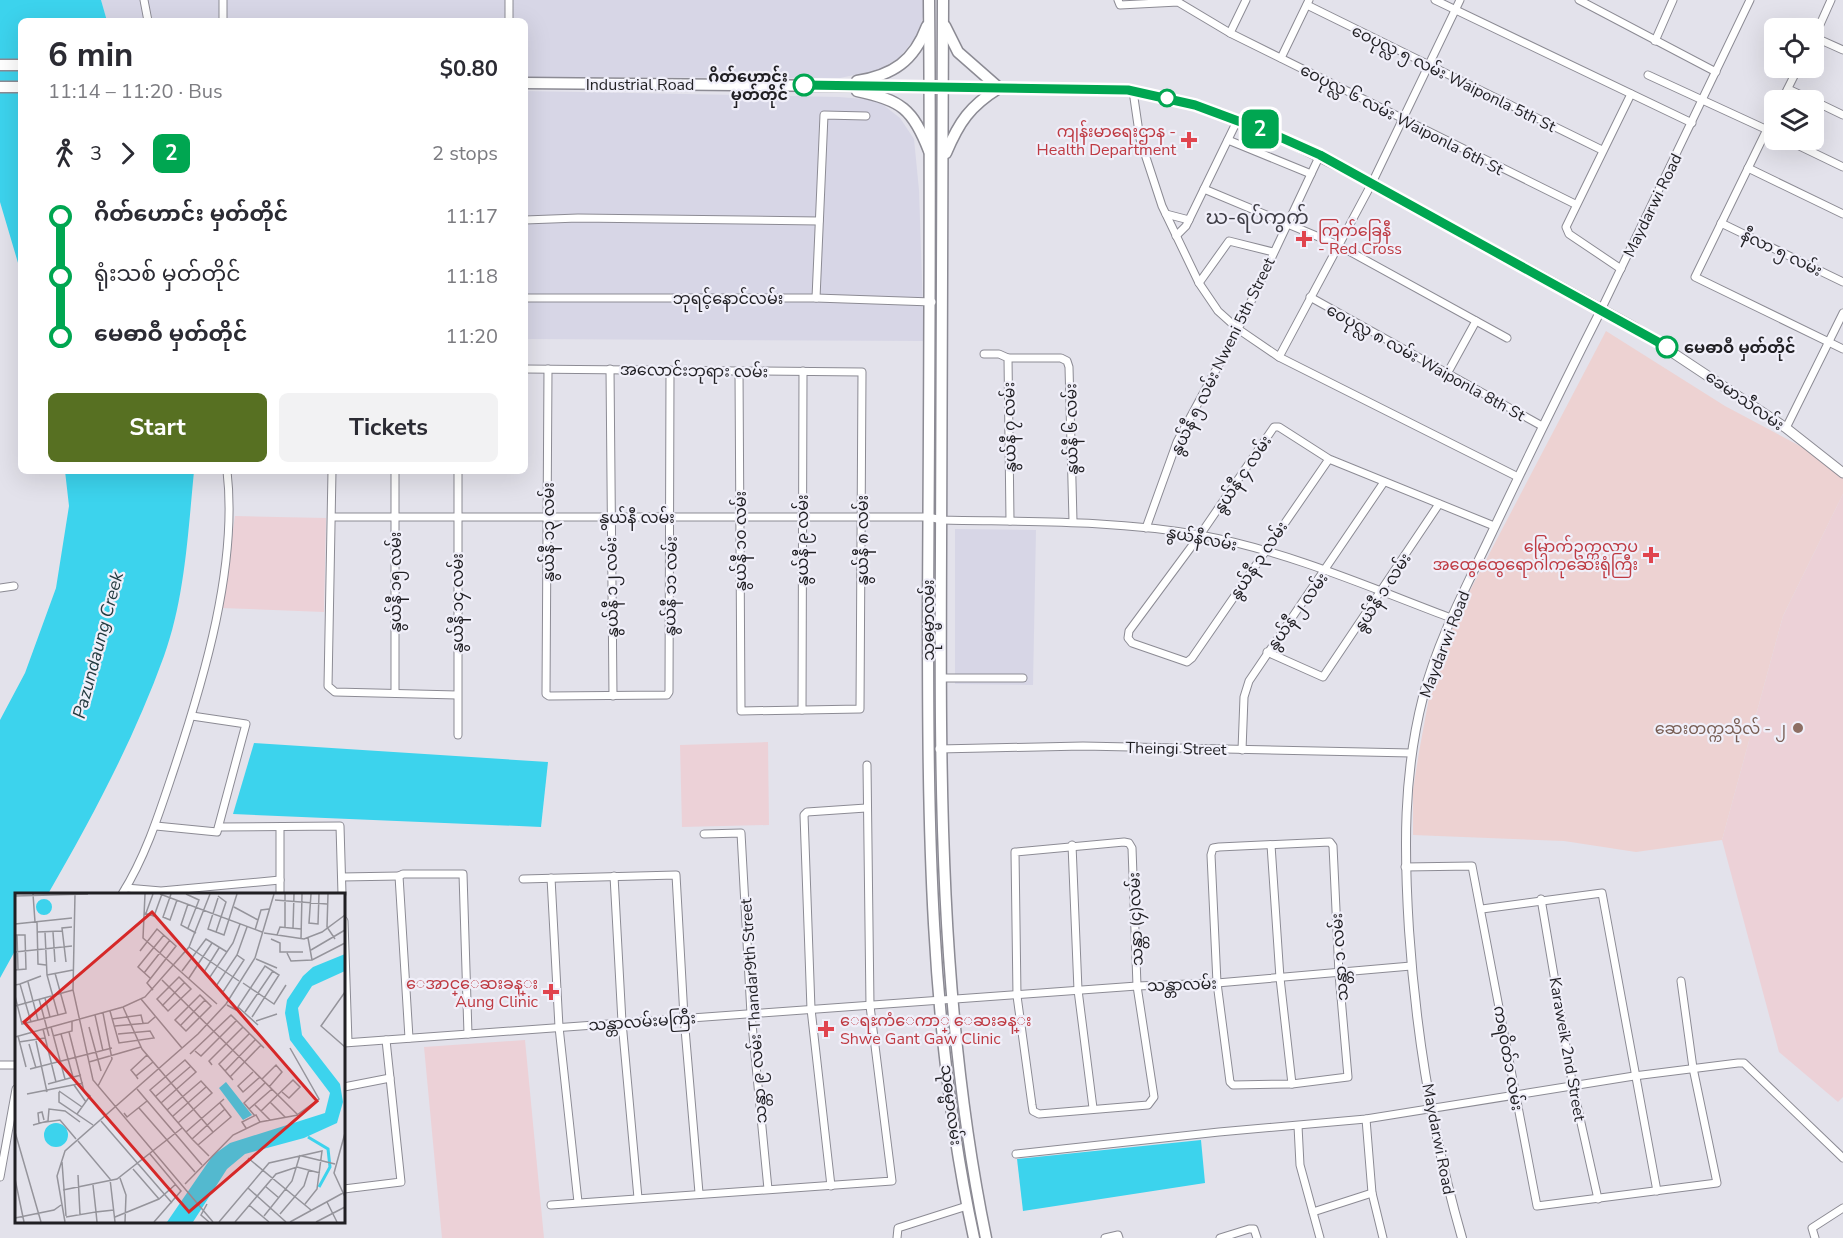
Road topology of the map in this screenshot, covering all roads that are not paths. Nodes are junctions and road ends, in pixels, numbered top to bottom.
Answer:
1 (144, 0) edge
2 (223, 0) edge
3 (509, 0) edge
4 (929, 0) edge
5 (943, 0) edge
6 (1246, 0) edge
7 (1435, 0) edge
8 (1460, 0) edge
9 (1579, 0) edge
10 (1673, 0) edge
11 (1750, 0) edge
12 (1831, 0) edge
13 (1308, 2) edge
14 (1119, 3) edge
15 (1456, 10) junction
16 (147, 18) edge
17 (223, 18) edge
18 (509, 18) edge
19 (1823, 18) edge
20 (930, 19) junction
21 (943, 20) junction
22 (1230, 33) junction
23 (1655, 41) junction
24 (1824, 41) edge
25 (1843, 50) edge
26 (1281, 58) junction
27 (0, 65) edge
28 (18, 65) edge
29 (1429, 66) junction
30 (1716, 72) junction
31 (1648, 75) dead end
32 (1793, 78) edge
33 (528, 83) edge
34 (827, 86) junction
35 (0, 87) edge
36 (18, 87) edge
37 (931, 87) junction
38 (944, 87) junction
39 (999, 88) junction
40 (1788, 89) edge
41 (1133, 91) junction
42 (1631, 94) junction
43 (1704, 99) junction
44 (1824, 106) edge
45 (1843, 115) edge
46 (866, 116) dead end
47 (1403, 119) junction
48 (1237, 121) junction
49 (1692, 123) junction
50 (1764, 129) edge
51 (1228, 140) junction
52 (1764, 143) edge
53 (1602, 150) junction
54 (1808, 150) edge
55 (1320, 155) junction
56 (932, 158) junction
57 (943, 159) junction
58 (1843, 167) edge
59 (1748, 168) junction
60 (1311, 174) junction
61 (1372, 183) junction
62 (1204, 189) junction
63 (1575, 204) junction
64 (1166, 214) junction
65 (1843, 214) edge
66 (528, 220) edge
67 (1189, 220) junction
68 (819, 221) junction
69 (1287, 223) junction
70 (1721, 223) junction
71 (1176, 236) junction
72 (1338, 245) junction
73 (1273, 252) junction
74 (1621, 269) junction
75 (1843, 282) edge
76 (1199, 283) junction
77 (1310, 297) junction
78 (528, 298) edge
79 (816, 298) junction
80 (932, 302) junction
81 (1601, 310) junction
82 (1843, 313) edge
83 (1476, 321) junction
84 (1238, 329) junction
85 (1507, 338) dead end
86 (1829, 342) junction
87 (1843, 349) edge
88 (984, 354) dead end
89 (1279, 357) junction
90 (1008, 358) junction
91 (528, 369) edge
92 (548, 369) junction
93 (610, 369) junction
94 (670, 370) junction
95 (739, 371) junction
96 (803, 371) junction
97 (862, 372) joint
98 (1448, 372) junction
99 (1542, 426) junction
100 (1786, 428) junction
101 (1329, 459) junction
102 (1843, 473) edge
103 (227, 474) edge
104 (332, 474) edge
105 (394, 474) edge
106 (458, 474) edge
107 (1518, 477) junction
108 (1384, 482) junction
109 (1439, 504) junction
110 (395, 516) junction
111 (610, 516) junction
112 (332, 517) junction
113 (458, 517) junction
114 (740, 517) junction
115 (802, 517) junction
116 (928, 517) junction
117 (549, 518) junction
118 (671, 518) junction
119 (862, 518) junction
120 (942, 520) junction
121 (1010, 521) junction
122 (1073, 521) junction
123 (1494, 526) junction
124 (1146, 528) junction
125 (1200, 535) junction
126 (1265, 550) junction
127 (1326, 570) junction
128 (14, 586) dead end
129 (0, 588) edge
130 (1382, 592) junction
131 (1451, 618) junction
132 (1267, 652) junction
133 (1187, 662) joint
134 (941, 678) junction
135 (1023, 678) dead end
136 (395, 693) junction
137 (457, 695) junction
138 (613, 696) junction
139 (802, 710) junction
140 (192, 716) junction
141 (458, 735) dead end
142 (928, 749) junction
143 (940, 749) junction
144 (1242, 750) junction
145 (1411, 753) junction
146 (867, 765) dead end
147 (866, 808) junction
148 (156, 826) junction
149 (219, 826) junction
150 (280, 827) junction
151 (704, 834) dead end
152 (1072, 845) junction
153 (1271, 845) junction
154 (1405, 867) junction
155 (399, 876) junction
156 (614, 876) junction
157 (342, 877) junction
158 (551, 878) junction
159 (523, 879) dead end
160 (280, 880) junction
161 (217, 886) junction
162 (124, 891) edge
163 (161, 893) edge
164 (217, 893) edge
165 (280, 893) edge
166 (342, 893) edge
167 (1541, 899) junction
168 (1482, 909) junction
169 (1411, 966) junction
170 (1339, 974) junction
171 (1280, 978) junction
172 (1681, 981) dead end
173 (345, 982) edge
174 (1217, 983) junction
175 (1137, 986) junction
176 (1078, 990) junction
177 (1017, 996) junction
178 (953, 999) junction
179 (940, 1000) junction
180 (870, 1005) junction
181 (812, 1009) junction
182 (751, 1014) junction
183 (684, 1017) junction
184 (622, 1022) junction
185 (558, 1027) junction
186 (468, 1034) junction
187 (409, 1038) junction
188 (386, 1040) junction
189 (346, 1042) edge
190 (1693, 1068) junction
191 (1634, 1076) junction
192 (390, 1078) junction
193 (1292, 1084) junction
194 (345, 1087) edge
195 (1573, 1087) junction
196 (15, 1094) edge
197 (1516, 1096) junction
198 (1094, 1108) junction
199 (1432, 1110) junction
200 (1366, 1119) junction
201 (1298, 1126) junction
202 (1016, 1154) dead end
203 (1843, 1158) edge
204 (0, 1177) edge
205 (831, 1186) junction
206 (345, 1189) edge
207 (768, 1189) junction
208 (1657, 1191) junction
209 (699, 1193) junction
210 (1372, 1193) junction
211 (638, 1198) junction
212 (1598, 1199) junction
213 (578, 1202) junction
214 (551, 1205) dead end
215 (967, 1206) junction
216 (1843, 1208) edge
217 (1313, 1212) junction
218 (896, 1234) edge
219 (1119, 1237) edge
220 (974, 1238) edge
221 (986, 1238) edge
222 (1105, 1238) edge
223 (1220, 1238) edge
224 (1257, 1238) edge
225 (1320, 1238) edge
226 (1383, 1238) edge
227 (1462, 1238) edge
228 (1815, 1238) edge

1 - 16 street
2 - 17 street
3 - 18 street
4 - 20 main road, သုဓမ္မာလမ်း
5 - 21 main road, သုဓမ္မာလမ်း
6 - 22 street
7 - 15 street
8 - 15 street
9 - 23 street
10 - 23 street
11 - 30 street, Maydarwi Road
12 - 19 street
13 - 26 street
13 - 29 street, ဝေပုလ္လ ၅ လမ်း Waiponla 5th St
14 - 22 street, ဝေပုလ္လ ၆ လမ်း Waiponla 6th St
15 - 29 street
15 - 42 street
20 - 34 main road
20 - 37 main road, သုဓမ္မာလမ်း
21 - 38 main road, သုဓမ္မာလမ်း
21 - 39 main road
22 - 26 street, ဝေပုလ္လ ၆ လမ်း Waiponla 6th St
23 - 30 street
24 - 25 street
26 - 47 street, ဝေပုလ္လ ၆ လမ်း Waiponla 6th St
27 - 28 main road
29 - 47 street
29 - 53 street, ဝေပုလ္လ ၅ လမ်း Waiponla 5th St
30 - 43 street, Maydarwi Road
31 - 43 street
32 - 40 street
33 - 34 main road, Industrial Road
34 - 37 main road
34 - 56 main road
35 - 36 main road
37 - 38 main road
37 - 56 main road, သုဓမ္မာလမ်း
38 - 39 main road, ခေမာသီလမ်း
38 - 57 main road, သုဓမ္မာလမ်း
39 - 41 main road, ခေမာသီလမ်း
39 - 57 main road
41 - 48 main road, ခေမာသီလမ်း
41 - 64 street
42 - 49 street
42 - 53 street
43 - 49 street, Maydarwi Road
43 - 50 street
44 - 45 street
46 - 68 street
47 - 61 street
47 - 63 street, ဝေပုလ္လ ၆ လမ်း Waiponla 6th St
48 - 51 street
48 - 55 main road, ခေမာသီလမ်း
49 - 74 street, Maydarwi Road
51 - 60 street
51 - 62 street
52 - 59 street
53 - 63 street
54 - 58 street
55 - 60 street, နွယ်နီ ၅ လမ်း Nweni 5th Street
55 - 61 main road, ခေမာသီလမ်း
56 - 80 main road, သုဓမ္မာလမ်း
57 - 120 main road, သုဓမ္မာလမ်း
59 - 65 street
59 - 70 street
60 - 69 street, နွယ်နီ ၅ လမ်း Nweni 5th Street
61 - 72 street
61 - 81 main road, ခေမာသီလမ်း
62 - 67 street
62 - 69 street
63 - 74 street
64 - 67 street
64 - 71 street
66 - 68 street
67 - 71 street
68 - 79 street
69 - 72 street
69 - 73 street, နွယ်နီ ၅ လမ်း Nweni 5th Street
70 - 75 street, နီလာ ၅ လမ်း
70 - 86 street
71 - 76 street
72 - 77 street
72 - 83 street
73 - 76 street
73 - 84 street, နွယ်နီ ၅ လမ်း Nweni 5th Street
74 - 81 street, Maydarwi Road
76 - 84 street
77 - 89 street
77 - 98 street, ဝေပုလ္လ ၈ လမ်း Waiponla 8th St
78 - 79 street, ဘုရင့်နောင်လမ်း
79 - 80 street, ဘုရင့်နောင်လမ်း
80 - 116 main road, သုဓမ္မာလမ်း
81 - 99 street, Maydarwi Road
81 - 100 main road, ခေမာသီလမ်း
82 - 86 street
83 - 85 street
83 - 98 street
84 - 89 street
84 - 124 street, နွယ်နီ ၅ လမ်း Nweni 5th Street
86 - 87 street
86 - 100 street
88 - 90 street, နွယ်နီ ၇ လမ်း
89 - 107 street
90 - 121 street, နွယ်နီ ၇ လမ်း
90 - 122 street, နွယ်နီ ၆ လမ်း
91 - 92 street, အလောင်းဘုရား လမ်း
92 - 93 street, အလောင်းဘုရား လမ်း
92 - 117 street, နွယ်နီ ၁၃ လမ်း
93 - 94 street, အလောင်းဘုရား လမ်း
93 - 111 street, နွယ်နီ ၁၂ လမ်း
94 - 95 street, အလောင်းဘုရား လမ်း
94 - 118 street, နွယ်နီ ၁၁ လမ်း
95 - 96 street, အလောင်းဘုရား လမ်း
95 - 114 street, နွယ်နီ ၁၀ လမ်း
96 - 97 street, အလောင်းဘုရား လမ်း
96 - 115 street, နွယ်နီ ၉ လမ်း
97 - 119 street, နွယ်နီ ၈ လမ်း
98 - 99 street, ဝေပုလ္လ ၈ လမ်း Waiponla 8th St
99 - 107 street, Maydarwi Road
100 - 102 main road, ခေမာသီလမ်း
101 - 108 street
101 - 125 street, နွယ်နီ ၄ လမ်း
101 - 126 street, နွယ်နီ ၃ လမ်း
103 - 140 street
104 - 112 street
105 - 110 street, နွယ်နီ ၁၅ လမ်း
106 - 113 street, နွယ်နီ ၁၄ လမ်း
107 - 123 street, Maydarwi Road
108 - 109 street
108 - 127 street, နွယ်နီ ၂ လမ်း
109 - 123 street
109 - 130 street, နွယ်နီ ၁ လမ်း
110 - 112 street, နွယ်နီ လမ်း
110 - 113 street, နွယ်နီ လမ်း
110 - 136 street, နွယ်နီ ၁၅ လမ်း
111 - 117 street, နွယ်နီ လမ်း
111 - 118 street, နွယ်နီ လမ်း
111 - 138 street, နွယ်နီ ၁၂ လမ်း
112 - 136 street
113 - 117 street, နွယ်နီ လမ်း
113 - 137 street, နွယ်နီ ၁၄ လမ်း
114 - 115 street, နွယ်နီ လမ်း
114 - 118 street, နွယ်နီ လမ်း
114 - 139 street, နွယ်နီ ၁၀ လမ်း
115 - 119 street, နွယ်နီ လမ်း
115 - 139 street, နွယ်နီ ၉ လမ်း
116 - 119 street, နွယ်နီ လမ်း
116 - 120 street, နွယ်နီ လမ်း
116 - 142 main road, သုဓမ္မာလမ်း
117 - 138 street, နွယ်နီ ၁၃ လမ်း
118 - 138 street, နွယ်နီ ၁၁ လမ်း
119 - 139 street, နွယ်နီ ၈ လမ်း
120 - 121 street, နွယ်နီလမ်း
120 - 134 main road, သုဓမ္မာလမ်း
121 - 122 street, နွယ်နီလမ်း
122 - 124 street, နွယ်နီလမ်း
123 - 131 street, Maydarwi Road
124 - 125 street, နွယ်နီလမ်း
125 - 126 street, နွယ်နီလမ်း
125 - 133 street, နွယ်နီ ၄ လမ်း
126 - 127 street, နွယ်နီလမ်း
126 - 133 street, နွယ်နီ ၃ လမ်း
127 - 130 street, နွယ်နီလမ်း
127 - 132 street, နွယ်နီ ၂ လမ်း
128 - 129 street
130 - 131 street, နွယ်နီလမ်း
130 - 132 street, နွယ်နီ ၁ လမ်း
131 - 145 street, Maydarwi Road
132 - 144 street, နွယ်နီ ၂ လမ်း
134 - 135 street
134 - 143 main road, သုဓမ္မာလမ်း
136 - 137 street
137 - 141 street, နွယ်နီ ၁၄ လမ်း
140 - 148 street
140 - 149 street
142 - 143 street, Theingi Street
142 - 179 main road, သုဓမ္မာလမ်း
143 - 144 street, Theingi Street
143 - 178 main road, သုဓမ္မာလမ်း
144 - 145 street, Theingi Street
145 - 154 street, Maydarwi Road
146 - 147 street
147 - 180 street
147 - 181 street
148 - 149 street
148 - 162 street
149 - 150 street
150 - 157 street
150 - 160 street
151 - 182 street, သန္တာ ၉ လမ်း Thandar9th Street
152 - 175 street, သန္တာ (၄)လမ်း
152 - 176 street
152 - 177 street
153 - 170 street, သန္တာ ၁ လမ်း
153 - 171 street
153 - 174 street
154 - 168 street, ကရဝိတ်၁ လမ်း
154 - 169 street, Maydarwi Road
155 - 157 street
155 - 186 street
155 - 187 street
156 - 158 street
156 - 183 street
156 - 184 street
157 - 166 street
158 - 159 street
158 - 185 street
160 - 161 street
160 - 165 street
161 - 163 street
161 - 164 street
162 - 163 street
167 - 168 street
167 - 191 street
167 - 195 street, Karaweik 2nd Street
168 - 197 street, ကရဝိတ်၁ လမ်း
169 - 170 street, သန္တာလမ်း
169 - 199 street, Maydarwi Road
170 - 171 street, သန္တာလမ်း
170 - 193 street, သန္တာ ၁ လမ်း
171 - 174 street, သန္တာလမ်း
171 - 193 street
172 - 190 street
173 - 189 street
174 - 175 street, သန္တာလမ်း
174 - 193 street
175 - 176 street, သန္တာလမ်း
175 - 198 street, သန္တာ (၄)လမ်း
176 - 177 street, သန္တာလမ်း
176 - 198 street
177 - 178 street, သန္တာလမ်း
177 - 198 street
178 - 179 street, သန္တာလမ်း
178 - 221 main road, သုဓမ္မာလမ်း
179 - 180 street, သန္တာလမ်းမကြီး
179 - 215 main road, သုဓမ္မာလမ်း
180 - 181 street, သန္တာလမ်းမကြီး
180 - 205 street
181 - 182 street, သန္တာလမ်းမကြီး
181 - 205 street
182 - 183 street, သန္တာလမ်းမကြီး
182 - 207 street, သန္တာ ၉ လမ်း Thandar9th Street
183 - 184 street, သန္တာလမ်းမကြီး
183 - 209 street
184 - 185 street, သန္တာလမ်းမကြီး
184 - 211 street
185 - 186 street, သန္တာလမ်းမကြီး
185 - 213 street
186 - 187 street, သန္တာလမ်းမကြီး
187 - 188 street, သန္တာလမ်းမကြီး
188 - 189 street, သန္တာလမ်းမကြီး
188 - 192 street
190 - 191 street
190 - 203 street
190 - 208 street
191 - 195 street
191 - 208 street
192 - 194 street
192 - 206 street
195 - 197 street
195 - 212 street, Karaweik 2nd Street
196 - 204 street
197 - 199 street
197 - 212 street, ကရဝိတ်၁ လမ်း
199 - 200 street
199 - 227 street, Maydarwi Road
200 - 201 street
200 - 210 street
201 - 202 street
201 - 217 street
205 - 207 street
207 - 209 street
208 - 212 street
209 - 211 street
210 - 217 street
210 - 226 street
211 - 213 street
213 - 214 street
215 - 218 street
215 - 220 main road, သုဓမ္မာလမ်း
216 - 228 street
217 - 225 street
219 - 222 street
223 - 224 street

